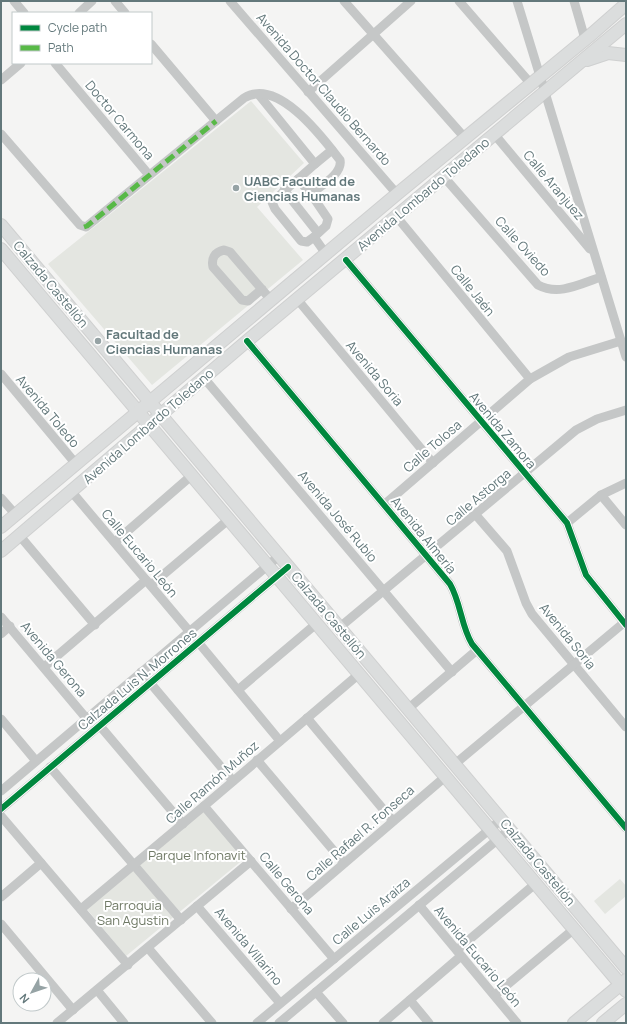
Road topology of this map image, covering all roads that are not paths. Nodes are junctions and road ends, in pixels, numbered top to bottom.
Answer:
1 (14, 1) edge
2 (92, 1) edge
3 (115, 1) edge
4 (230, 1) edge
5 (344, 1) edge
6 (411, 1) edge
7 (459, 1) edge
8 (517, 1) edge
9 (574, 1) edge
10 (626, 4) edge
11 (23, 12) edge
12 (80, 12) edge
13 (124, 12) edge
14 (626, 24) edge
15 (374, 34) junction
16 (586, 39) junction
17 (152, 45) edge
18 (626, 55) edge
19 (580, 62) junction
20 (20, 64) edge
21 (56, 64) edge
22 (1, 80) edge
23 (536, 80) junction
24 (308, 92) junction
25 (545, 92) junction
26 (259, 95) junction
27 (216, 121) junction
28 (1, 134) edge
29 (495, 135) junction
30 (465, 138) junction
31 (332, 150) junction
32 (315, 164) junction
33 (149, 175) junction
34 (444, 177) junction
35 (298, 179) junction
36 (284, 190) junction
37 (311, 194) junction
38 (398, 194) junction
39 (396, 216) junction
40 (1, 224) edge
41 (316, 235) junction
42 (373, 236) junction
43 (1, 249) edge
44 (593, 252) junction
45 (326, 254) junction
46 (346, 260) junction
47 (601, 277) junction
48 (260, 291) junction
49 (297, 299) junction
50 (269, 302) junction
51 (247, 341) junction
52 (621, 341) junction
53 (626, 357) edge
54 (1, 374) edge
55 (204, 378) junction
56 (530, 379) junction
57 (150, 402) junction
58 (626, 410) edge
59 (138, 412) junction
60 (161, 415) junction
61 (481, 421) junction
62 (149, 426) junction
63 (433, 463) junction
64 (76, 464) junction
65 (525, 473) junction
66 (191, 476) junction
67 (626, 483) edge
68 (71, 491) junction
69 (601, 495) junction
70 (1, 498) edge
71 (385, 504) junction
72 (475, 514) junction
73 (16, 515) junction
74 (228, 520) junction
75 (567, 523) junction
76 (626, 525) edge
77 (1, 527) edge
78 (19, 535) junction
79 (115, 542) junction
80 (1, 551) edge
81 (427, 555) junction
82 (279, 556) junction
83 (267, 566) junction
84 (288, 567) junction
85 (276, 578) junction
86 (149, 582) junction
87 (384, 590) junction
88 (1, 617) edge
89 (625, 623) edge
90 (316, 624) junction
91 (95, 625) junction
92 (10, 626) junction
93 (340, 627) junction
94 (189, 631) junction
95 (1, 634) edge
96 (198, 642) junction
97 (477, 650) junction
98 (573, 664) junction
99 (44, 667) junction
100 (140, 672) junction
101 (452, 672) junction
102 (358, 674) junction
103 (150, 684) junction
104 (238, 690) junction
105 (524, 706) junction
106 (408, 708) junction
107 (86, 718) junction
108 (307, 718) junction
109 (1, 719) edge
110 (100, 726) junction
111 (626, 727) edge
112 (280, 741) junction
113 (257, 760) junction
114 (36, 761) junction
115 (455, 764) junction
116 (50, 767) junction
117 (445, 777) junction
118 (233, 782) junction
119 (1, 791) edge
120 (204, 806) junction
121 (1, 809) edge
122 (1, 816) edge
123 (502, 819) junction
124 (393, 821) junction
125 (183, 824) junction
126 (510, 828) junction
127 (626, 828) edge
128 (490, 829) junction
129 (498, 839) junction
130 (251, 861) junction
131 (41, 863) junction
132 (344, 863) junction
133 (135, 864) junction
134 (535, 884) junction
135 (1, 897) edge
136 (419, 905) junction
137 (197, 906) junction
138 (81, 909) junction
139 (292, 909) junction
140 (385, 917) junction
141 (181, 920) junction
142 (1, 924) edge
143 (393, 927) junction
144 (574, 929) junction
145 (148, 948) junction
146 (459, 953) junction
147 (334, 959) junction
148 (128, 965) junction
149 (626, 968) edge
150 (624, 985) edge
151 (97, 990) junction
152 (316, 992) junction
153 (495, 996) junction
154 (410, 1000) junction
155 (280, 1003) junction
156 (626, 1004) edge
157 (73, 1010) junction
158 (58, 1023) edge
159 (124, 1023) edge
160 (212, 1023) edge
161 (257, 1023) edge
162 (279, 1023) edge
163 (342, 1023) edge
164 (383, 1023) edge
165 (429, 1023) edge
166 (517, 1023) edge
167 (574, 1023) edge
168 (603, 1023) edge

1 - 11 street
2 - 12 street
3 - 13 street
4 - 24 street, Avenida Doctor Claudio Bernardo
5 - 15 street
6 - 15 street
7 - 23 street
8 - 23 street
9 - 16 street
10 - 16 main road, Avenida Lombardo Toledano
14 - 19 main road, Avenida Lombardo Toledano
15 - 24 street
15 - 30 street
16 - 23 main road, Avenida Lombardo Toledano
17 - 27 street
18 - 19 main road
19 - 25 main road, Avenida Lombardo Toledano
20 - 22 street
21 - 33 street, Doctor Carmona
23 - 25 street
23 - 30 main road, Avenida Lombardo Toledano
24 - 38 street, Avenida Doctor Claudio Bernardo
25 - 29 main road, Avenida Lombardo Toledano
25 - 44 street
26 - 27 street
26 - 31 street
26 - 32 street
27 - 33 street
28 - 33 street
29 - 34 main road, Avenida Lombardo Toledano
29 - 44 street, Calle Aranjuez
30 - 38 main road, Avenida Lombardo Toledano
31 - 32 street
31 - 37 street
32 - 35 street
34 - 39 main road, Avenida Lombardo Toledano
34 - 47 street, Calle Oviedo
35 - 36 street
35 - 37 street
36 - 41 street
36 - 41 street
37 - 41 street
38 - 42 main road
38 - 45 main road, Avenida Lombardo Toledano
39 - 42 main road, Avenida Lombardo Toledano
39 - 56 street, Calle Jaén
40 - 57 main road, Calzada Castellón
41 - 45 street
42 - 46 main road, Avenida Lombardo Toledano
43 - 59 main road, Calzada Castellón
44 - 47 street
45 - 49 main road
45 - 50 main road, Avenida Lombardo Toledano
46 - 49 main road, Avenida Lombardo Toledano
46 - 61 street, Avenida Zamora
47 - 52 street
48 - 48 street
48 - 50 street
49 - 51 main road, Avenida Lombardo Toledano
49 - 63 street, Avenida Soria
50 - 51 main road
50 - 57 main road, Avenida Lombardo Toledano
51 - 55 main road, Avenida Lombardo Toledano
51 - 71 street, Avenida Almería
52 - 53 street
52 - 56 street, Calle Tolosa
54 - 64 street, Avenida Toledo
55 - 60 main road, Avenida Lombardo Toledano
55 - 87 street, Avenida José Rubio
56 - 61 street, Calle Tolosa
57 - 59 main road, Avenida Lombardo Toledano
57 - 60 main road, Calzada Castellón
58 - 65 street, Calle Astorga
59 - 62 main road, Calzada Castellón
59 - 64 main road, Avenida Lombardo Toledano
60 - 62 main road, Avenida Lombardo Toledano
60 - 82 main road, Calzada Castellón
61 - 63 street, Calle Tolosa
61 - 65 street, Avenida Zamora
62 - 66 main road, Calzada Castellón
62 - 68 main road, Avenida Lombardo Toledano
63 - 71 street, Calle Tolosa
64 - 73 main road, Avenida Lombardo Toledano
65 - 72 street, Calle Astorga
65 - 75 street, Avenida Zamora
66 - 74 main road, Calzada Castellón
66 - 79 street
67 - 69 street
68 - 78 main road, Avenida Lombardo Toledano
68 - 79 street, Calle Eucario León
69 - 75 street
69 - 76 street
70 - 73 street
71 - 81 street, Avenida Almería
72 - 81 street, Calle Astorga
72 - 98 street, Avenida Soria
73 - 77 main road, Avenida Lombardo Toledano
74 - 83 main road, Calzada Castellón
74 - 86 street
75 - 89 street, Avenida Zamora
78 - 80 main road, Avenida Lombardo Toledano
78 - 91 street
79 - 86 street, Calle Eucario León
81 - 87 street, Calle Astorga
81 - 97 street, Avenida Almería
82 - 83 street, Calzada Luis N. Morrones
82 - 84 main road, Calzada Castellón
83 - 85 main road, Calzada Castellón
83 - 94 street, Calzada Luis N. Morrones
84 - 85 street, Calzada Luis N. Morrones
84 - 93 main road, Calzada Castellón
85 - 90 main road, Calzada Castellón
85 - 96 street, Calzada Luis N. Morrones
86 - 91 street
86 - 94 street, Calle Eucario León
87 - 93 street, Calle Astorga
87 - 101 street, Avenida José Rubio
88 - 92 street, Avenida Gerona
89 - 98 street
90 - 102 main road, Calzada Castellón
90 - 104 street
91 - 99 street
92 - 95 street
92 - 99 street, Avenida Gerona
93 - 106 main road, Calzada Castellón
94 - 100 street, Calzada Luis N. Morrones
96 - 103 street, Calzada Luis N. Morrones
96 - 104 street
97 - 101 street
97 - 105 street, Avenida Almería
98 - 105 street
98 - 111 street, Avenida Soria
99 - 107 street, Avenida Gerona
100 - 103 street
100 - 107 street, Calzada Luis N. Morrones
101 - 106 street
102 - 108 street, Calle Ramón Muñoz
102 - 117 main road, Calzada Castellón
103 - 110 street, Calzada Luis N. Morrones
103 - 118 street
104 - 112 street
105 - 115 street
105 - 127 street, Avenida Almería
106 - 115 main road, Calzada Castellón
107 - 114 street, Calzada Luis N. Morrones
108 - 112 street, Calle Ramón Muñoz
108 - 124 street
109 - 114 street
110 - 116 street, Calzada Luis N. Morrones
110 - 125 street
112 - 113 street, Calle Ramón Muñoz
113 - 118 street, Calle Ramón Muñoz
113 - 132 street
114 - 119 street, Calzada Luis N. Morrones
115 - 123 main road, Calzada Castellón
116 - 121 street, Calzada Luis N. Morrones
116 - 133 street
117 - 124 street, Calle Rafael R. Fonseca
117 - 128 main road, Calzada Castellón
118 - 120 street, Calle Ramón Muñoz
120 - 125 street, Calle Ramón Muñoz
120 - 130 street, Calle Gerona
122 - 131 street
123 - 126 main road, Calzada Castellón
123 - 128 street, Calle Luis Araiza
124 - 132 street, Calle Rafael R. Fonseca
125 - 133 street, Calle Ramón Muñoz
126 - 129 street, Calle Luis Araiza
126 - 149 main road, Calzada Castellón
128 - 129 main road, Calzada Castellón
128 - 140 street, Calle Luis Araiza
129 - 134 main road, Calzada Castellón
129 - 136 street, Calle Luis Araiza
130 - 137 street
130 - 139 street, Calle Gerona
131 - 135 street
131 - 138 street
132 - 139 street, Calle Rafael R. Fonseca
133 - 138 street, Calle Ramón Muñoz
133 - 141 street
134 - 144 main road, Calzada Castellón
134 - 146 street
136 - 143 street, Calle Luis Araiza
136 - 146 street, Avenida Eucario León
137 - 141 street
137 - 155 street, Avenida Villarino
138 - 148 street
139 - 147 street, Calle Gerona
140 - 143 street
140 - 147 street, Calle Luis Araiza
141 - 145 street
142 - 157 street
143 - 152 street, Calle Luis Araiza
144 - 150 main road, Calzada Castellón
144 - 153 street
145 - 148 street
145 - 160 street
146 - 153 street, Avenida Eucario León
146 - 154 street
147 - 155 street, Calle Luis Araiza
148 - 151 street
150 - 167 main road
151 - 157 street
151 - 159 street
152 - 162 street, Calle Luis Araiza
152 - 163 street
153 - 166 street, Avenida Eucario León
154 - 164 street
154 - 165 street
155 - 161 street, Calle Luis Araiza
156 - 168 main road
157 - 158 street

